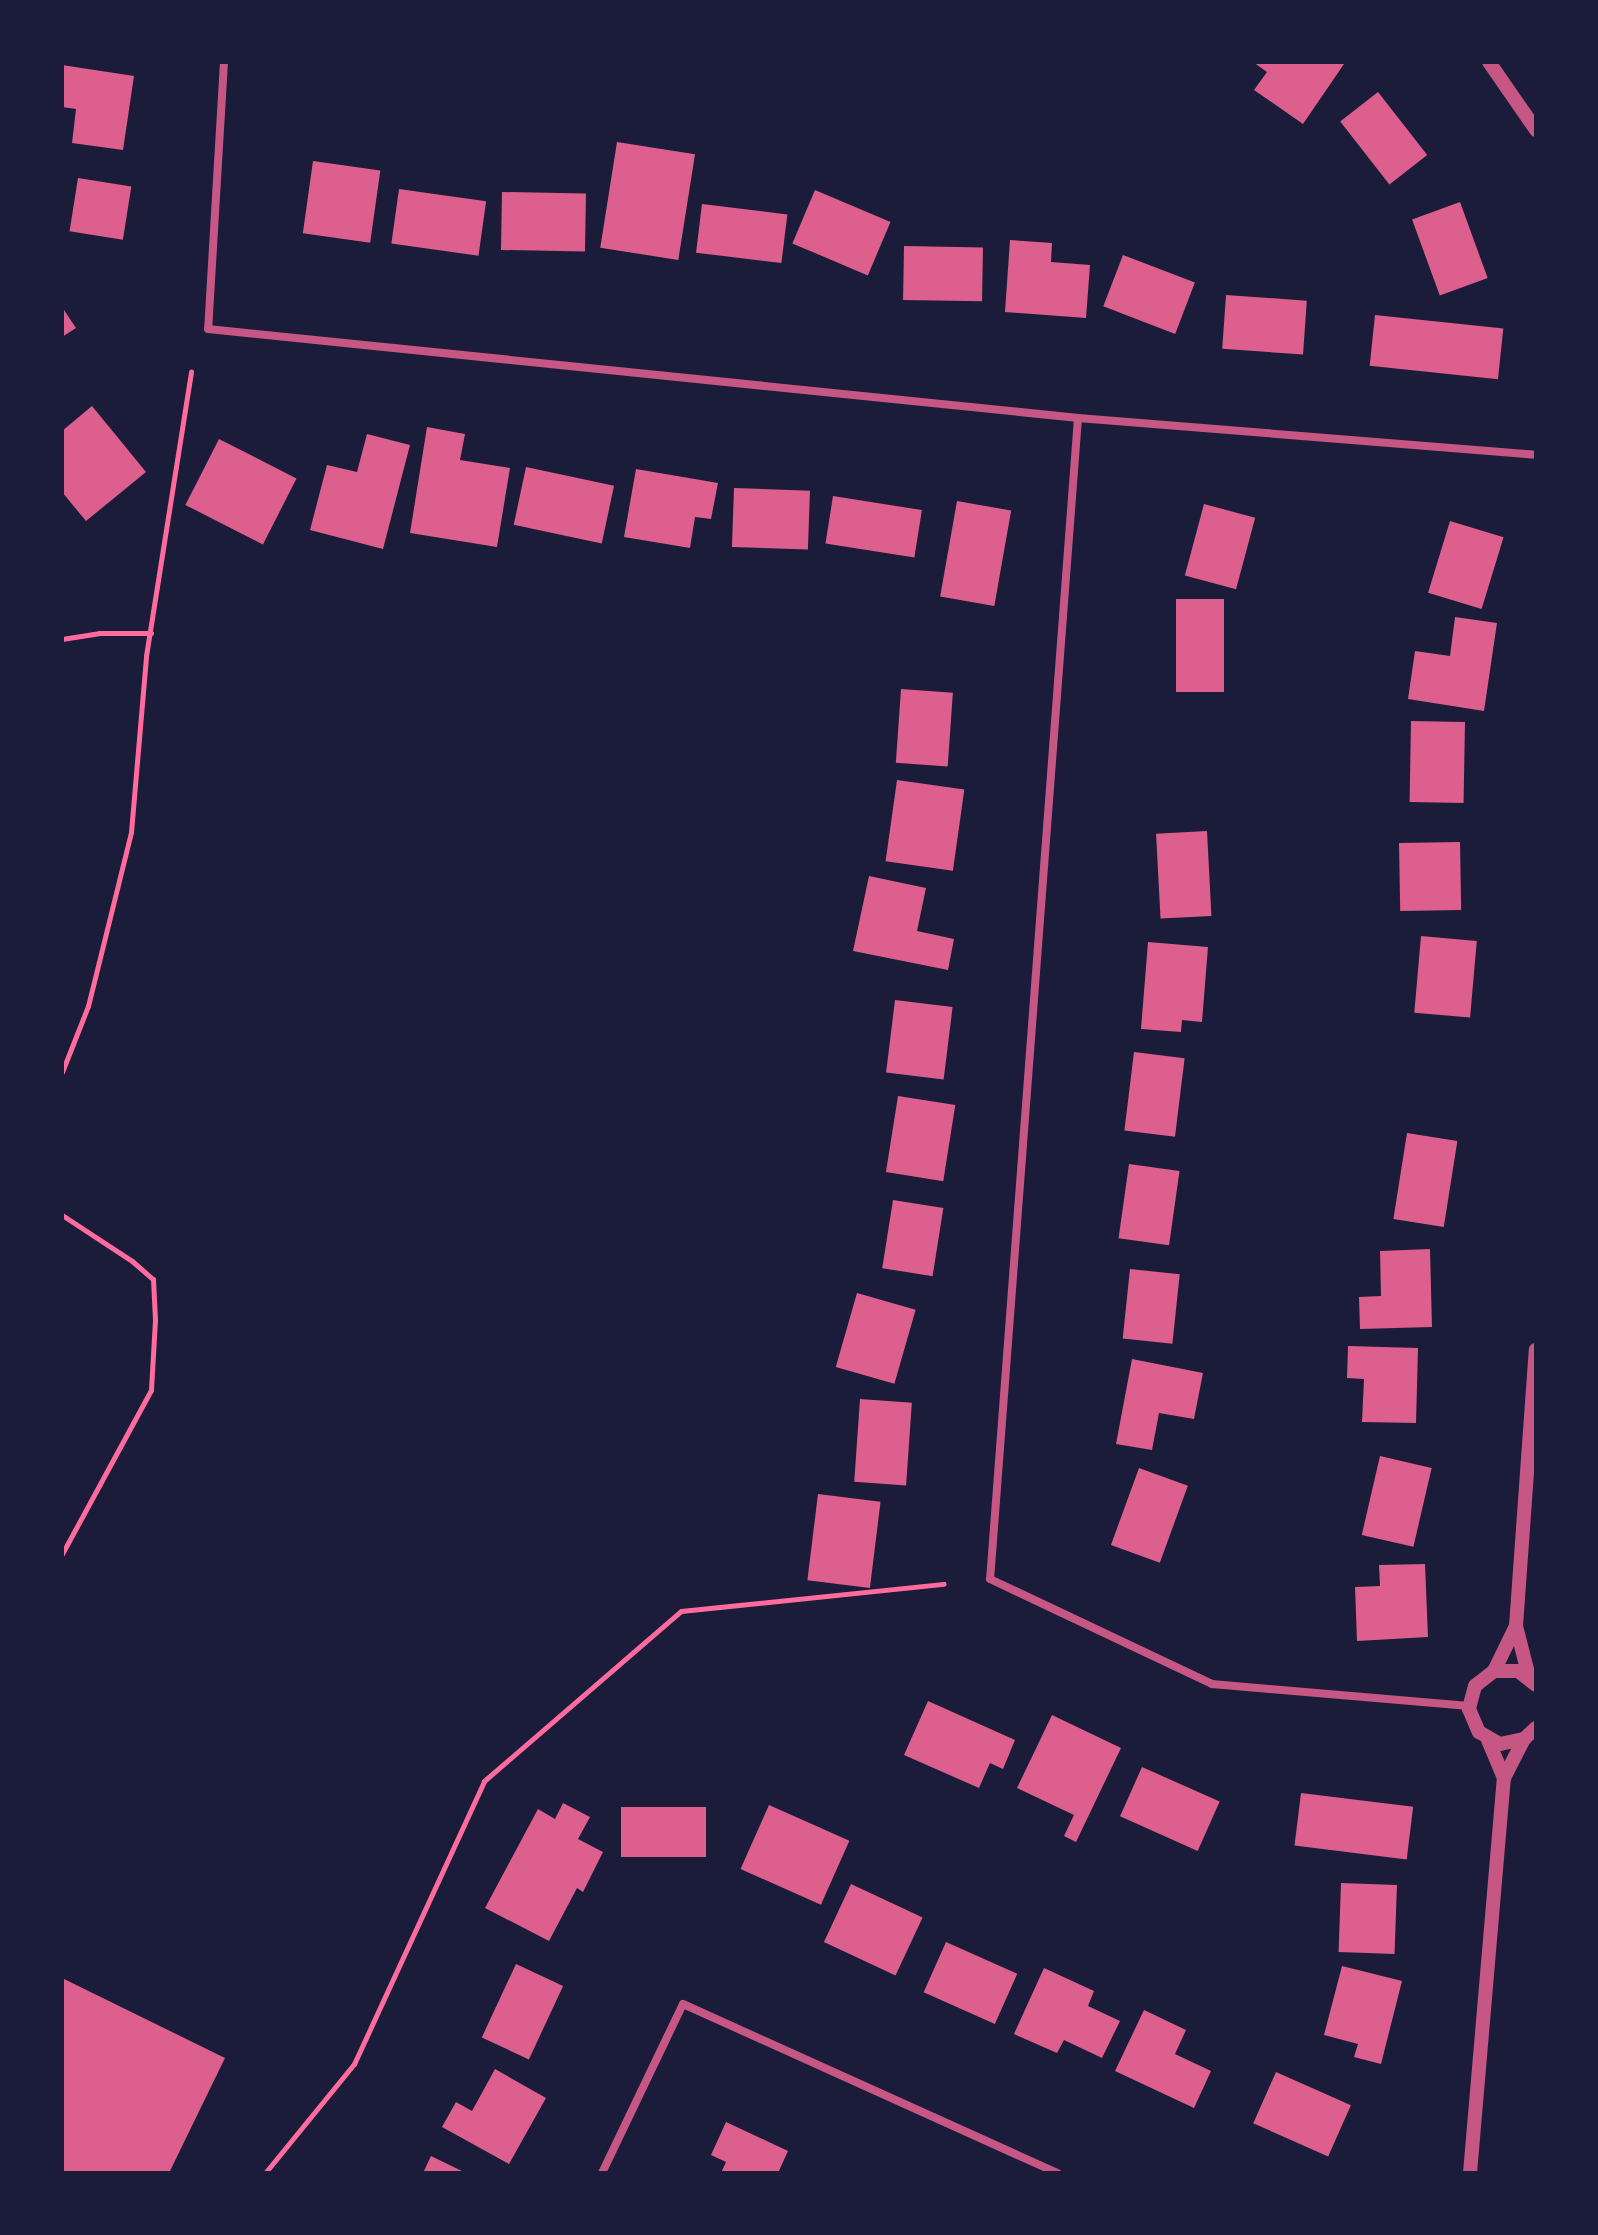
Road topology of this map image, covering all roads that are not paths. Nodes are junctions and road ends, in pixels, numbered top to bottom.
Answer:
1 (224, 62) edge
2 (1489, 62) edge
3 (1536, 130) edge
4 (1078, 418) junction
5 (1536, 455) edge
6 (1536, 1350) edge
7 (1516, 1626) junction
8 (1494, 1671) junction
9 (1532, 1681) edge
10 (1469, 1706) junction
11 (1536, 1728) edge
12 (1524, 1739) junction
13 (1488, 1740) junction
14 (1504, 1778) junction
15 (602, 2173) edge
16 (1058, 2173) edge
17 (1470, 2173) edge

1 - 4 street
2 - 3 street
4 - 5 street
4 - 10 street
6 - 7 street
7 - 8 street
7 - 9 street
8 - 9 street
8 - 10 street
10 - 13 street
11 - 12 street
12 - 13 street
12 - 14 street
13 - 14 street
14 - 17 street
15 - 16 street

